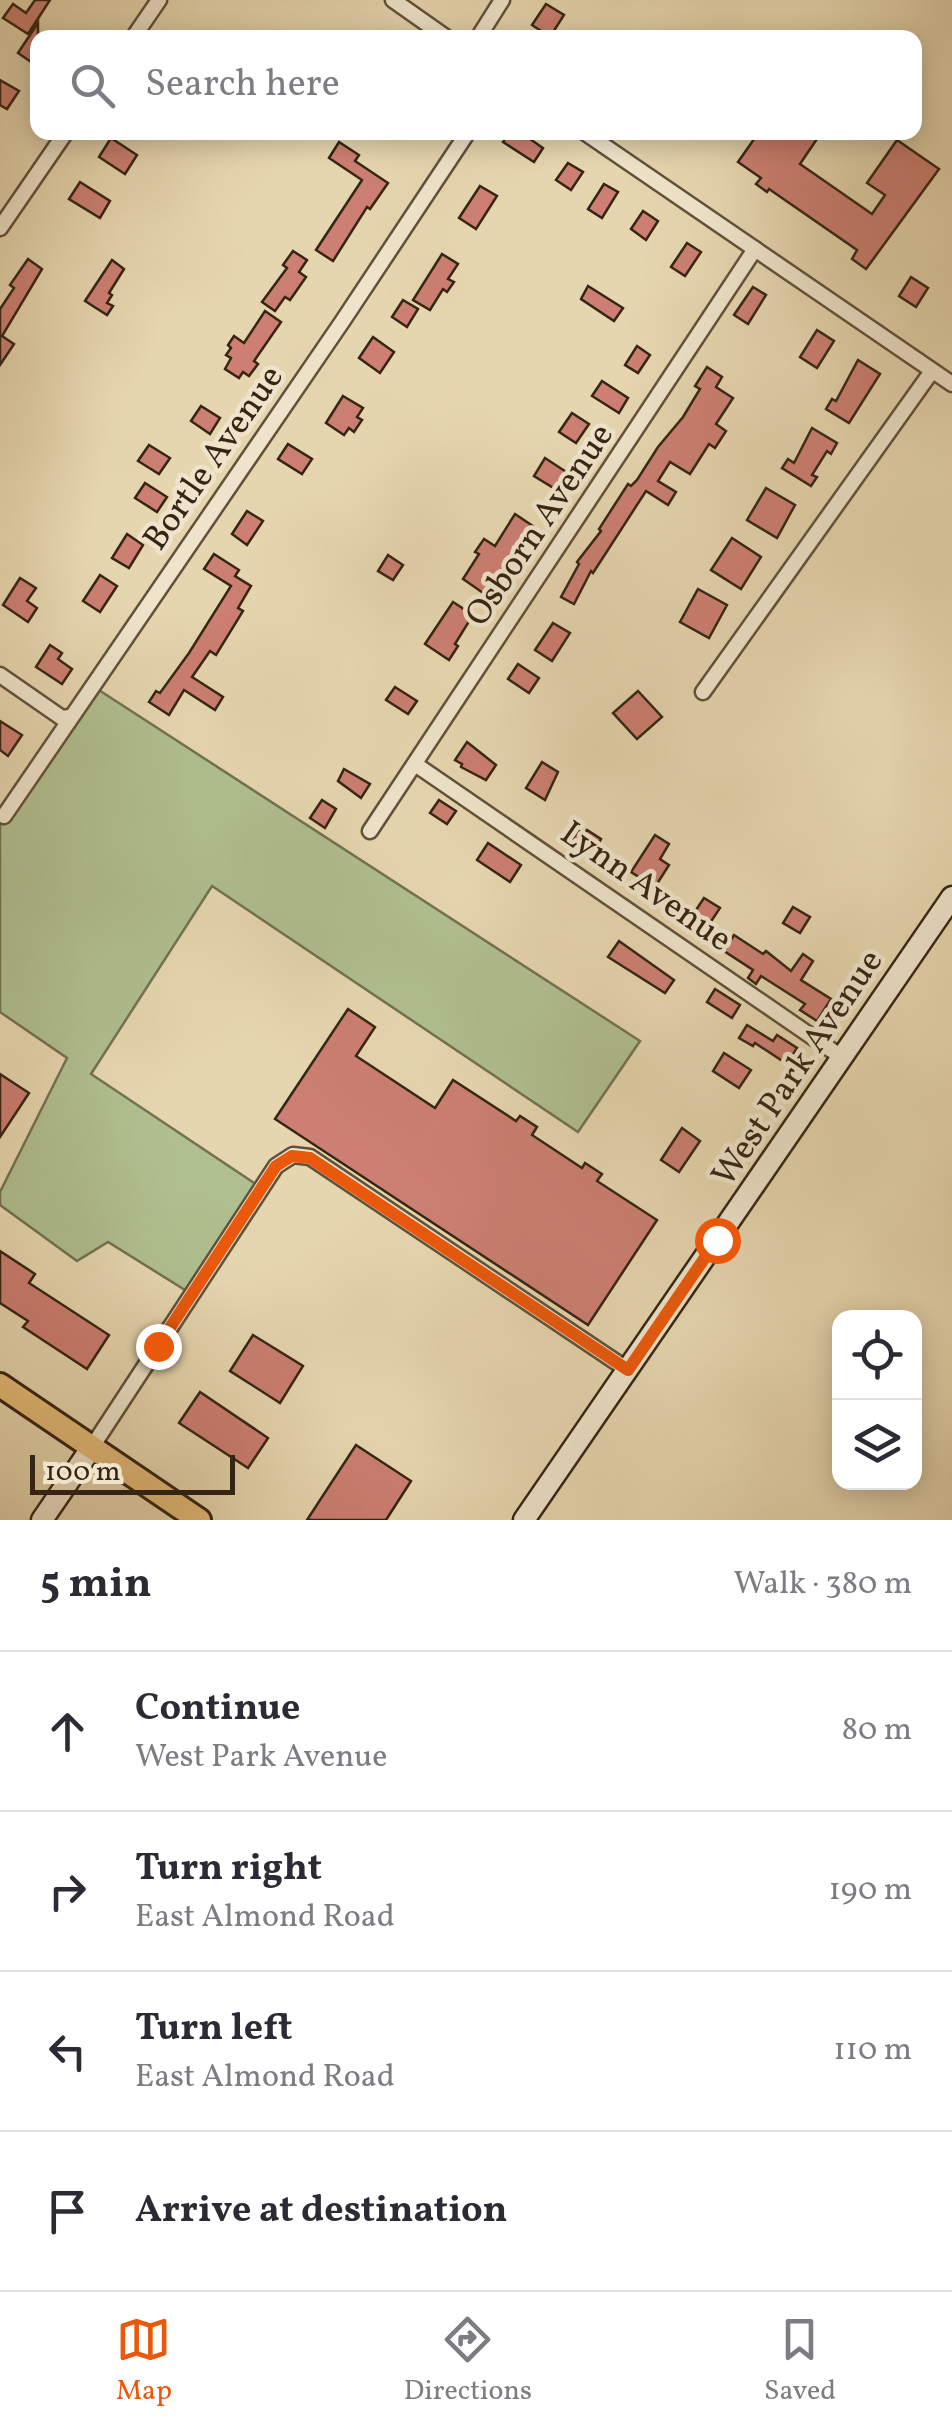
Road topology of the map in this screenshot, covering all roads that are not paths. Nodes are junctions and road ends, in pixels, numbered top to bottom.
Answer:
1 (158, 0) edge
2 (392, 0) edge
3 (502, 0) edge
4 (137, 30) edge
5 (435, 30) edge
6 (483, 30) edge
7 (60, 140) edge
8 (463, 140) edge
9 (596, 140) edge
10 (0, 228) edge
11 (755, 249) junction
12 (932, 370) junction
13 (952, 384) edge
14 (0, 675) edge
15 (703, 692) dead end
16 (70, 717) junction
17 (415, 764) junction
18 (4, 816) dead end
19 (370, 831) dead end
20 (952, 897) edge
21 (842, 1058) junction
22 (628, 1370) junction
23 (0, 1385) edge
24 (92, 1448) junction
25 (42, 1520) edge
26 (198, 1520) edge
27 (524, 1520) edge

1 - 4 street
2 - 5 street
3 - 6 street
7 - 10 street
8 - 16 street, Bortle Avenue
9 - 11 street
11 - 12 street
11 - 17 street, Osborn Avenue
12 - 13 street
12 - 15 street
14 - 16 street
16 - 18 street, Bortle Avenue
17 - 19 street, Osborn Avenue
17 - 21 street, Lynn Avenue
20 - 21 main road, West Park Avenue
21 - 22 main road, West Park Avenue
22 - 24 street
22 - 27 main road, West Park Avenue
23 - 24 main road
24 - 25 main road
24 - 26 main road

